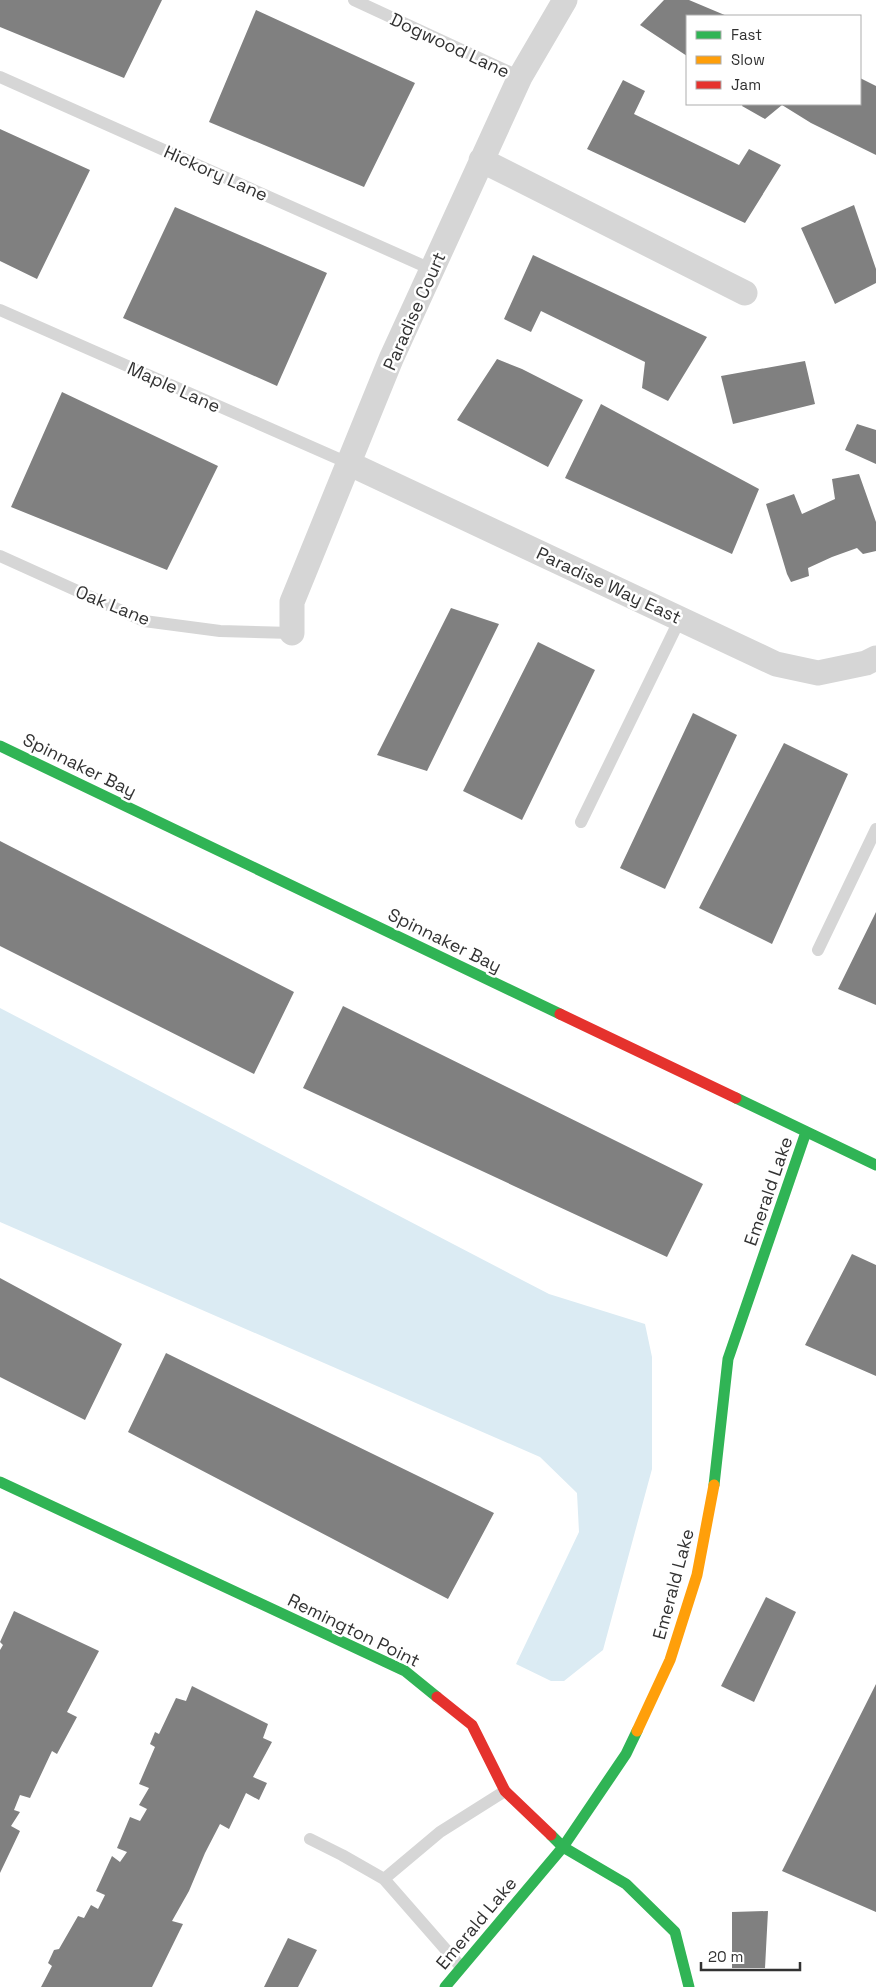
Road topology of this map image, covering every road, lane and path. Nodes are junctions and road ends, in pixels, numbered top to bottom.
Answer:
1 (354, 0) edge
2 (565, 0) edge
3 (0, 77) edge
4 (520, 77) junction
5 (481, 160) junction
6 (432, 270) junction
7 (745, 293) dead end
8 (0, 310) edge
9 (348, 463) junction
10 (0, 556) edge
11 (680, 619) junction
12 (292, 633) joint
13 (876, 658) edge
14 (0, 746) edge
15 (581, 822) dead end
16 (876, 830) edge
17 (818, 950) dead end
18 (806, 1132) junction
19 (876, 1165) edge
20 (0, 1482) edge
21 (506, 1790) junction
22 (310, 1839) dead end
23 (563, 1847) junction
24 (384, 1879) junction
25 (461, 1967) junction
26 (445, 1987) edge
27 (689, 1987) edge

1 - 4 lane, Dogwood Lane
2 - 4 street, Paradise Court
3 - 6 lane, Hickory Lane
4 - 5 street, Paradise Court
5 - 6 street, Paradise Court
5 - 7 street
6 - 9 street, Paradise Court
8 - 9 lane, Maple Lane
9 - 11 street, Paradise Way East
9 - 12 street, Paradise Court
10 - 12 lane, Oak Lane
11 - 13 street, Paradise Way East
11 - 15 lane
14 - 18 street, Spinnaker Bay
16 - 17 lane
18 - 19 street, Spinnaker Bay
18 - 23 street, Emerald Lake
20 - 21 street, Remington Point
21 - 23 street, Remington Point
21 - 24 lane
22 - 24 lane
23 - 25 street, Emerald Lake
23 - 27 street, Remington Point
24 - 25 lane
25 - 26 street, Emerald Lake

